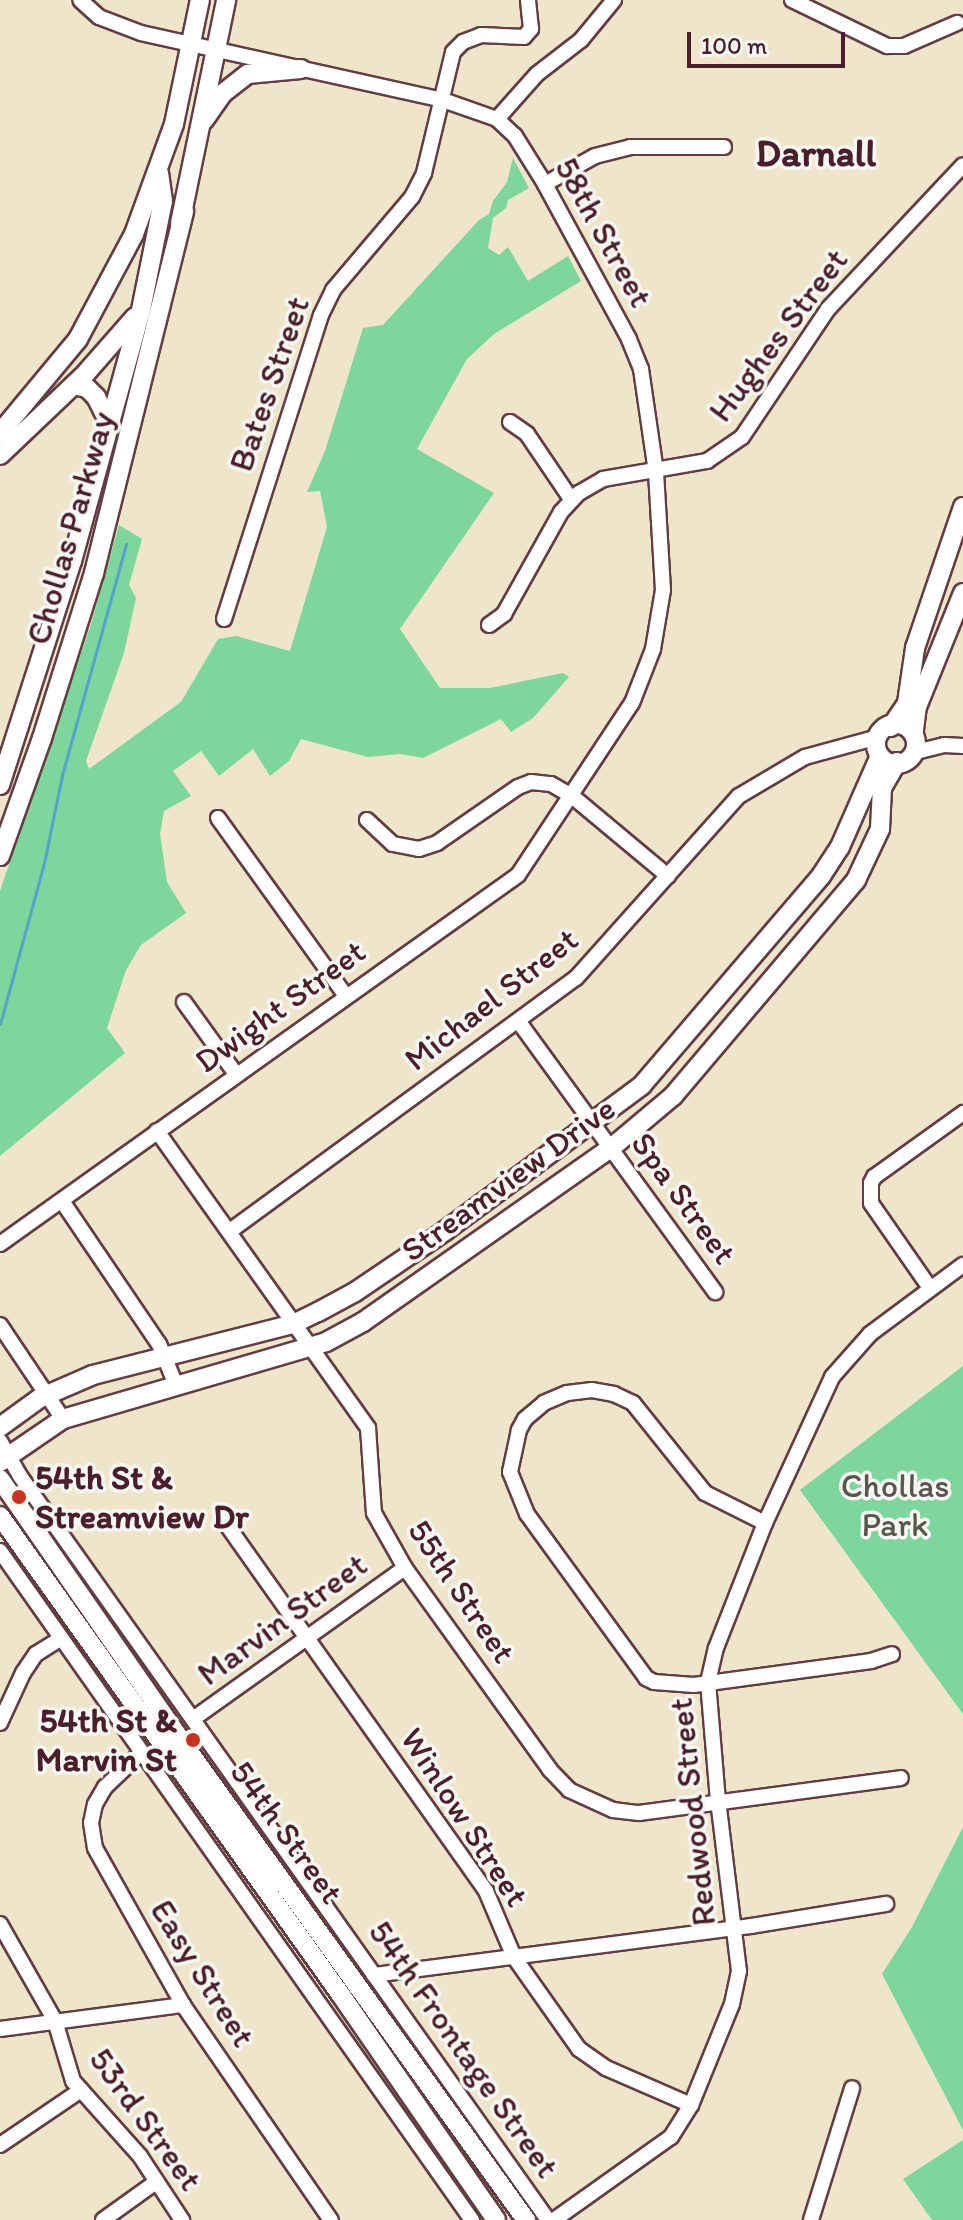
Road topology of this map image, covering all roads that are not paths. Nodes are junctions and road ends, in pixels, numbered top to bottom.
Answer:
1 (80, 0) edge
2 (200, 0) edge
3 (226, 0) edge
4 (528, 0) edge
5 (614, 0) edge
6 (792, 0) edge
7 (957, 23) dead end
8 (191, 44) junction
9 (215, 50) junction
10 (301, 69) junction
11 (443, 100) junction
12 (497, 119) junction
13 (200, 125) junction
14 (724, 147) dead end
15 (963, 165) edge
16 (159, 174) junction
17 (545, 184) junction
18 (184, 211) junction
19 (141, 310) junction
20 (74, 385) junction
21 (109, 422) junction
22 (510, 422) dead end
23 (0, 433) edge
24 (0, 455) edge
25 (656, 472) junction
26 (571, 499) junction
27 (963, 507) edge
28 (963, 593) edge
29 (224, 619) dead end
30 (489, 625) dead end
31 (915, 739) junction
32 (963, 746) edge
33 (884, 748) junction
34 (0, 785) edge
35 (572, 796) junction
36 (218, 818) dead end
37 (367, 820) dead end
38 (0, 856) edge
39 (668, 876) junction
40 (345, 995) junction
41 (184, 1002) dead end
42 (519, 1022) junction
43 (236, 1074) junction
44 (963, 1113) edge
45 (592, 1122) junction
46 (157, 1131) junction
47 (611, 1148) junction
48 (62, 1201) junction
49 (230, 1231) junction
50 (0, 1244) edge
51 (963, 1265) edge
52 (930, 1288) junction
53 (715, 1292) dead end
54 (293, 1324) junction
55 (0, 1325) edge
56 (311, 1349) junction
57 (165, 1356) junction
58 (176, 1385) junction
59 (49, 1394) junction
60 (63, 1419) junction
61 (0, 1427) edge
62 (3, 1453) edge
63 (0, 1479) edge
64 (6, 1502) edge
65 (0, 1516) edge
66 (222, 1518) dead end
67 (765, 1523) junction
68 (0, 1551) edge
69 (405, 1568) junction
70 (308, 1638) junction
71 (60, 1639) junction
72 (892, 1654) dead end
73 (708, 1682) junction
74 (193, 1719) junction
75 (0, 1723) edge
76 (141, 1753) junction
77 (901, 1778) dead end
78 (718, 1801) junction
79 (886, 1904) dead end
80 (0, 1924) edge
81 (734, 1929) junction
82 (514, 1957) junction
83 (374, 1975) junction
84 (183, 2005) junction
85 (55, 2021) junction
86 (0, 2029) edge
87 (852, 2088) dead end
88 (81, 2090) junction
89 (691, 2105) junction
90 (0, 2145) edge
91 (156, 2182) junction
92 (103, 2220) edge
93 (182, 2220) edge
94 (331, 2220) edge
95 (472, 2220) edge
96 (496, 2220) edge
97 (526, 2220) edge
98 (551, 2220) edge
99 (811, 2220) edge

1 - 8 street, 58th Street
2 - 8 main road
3 - 9 main road
4 - 11 street, Bates Street
5 - 12 street
6 - 7 street
8 - 9 street, 58th Street
8 - 16 main road
9 - 10 street, 58th Street
9 - 13 main road
10 - 11 street, 58th Street
10 - 13 main road
11 - 12 street, 58th Street
11 - 29 street, Bates Street
12 - 17 street, 58th Street
13 - 18 main road
14 - 17 street
15 - 25 street, Hughes Street
16 - 19 main road, Chollas Parkway
16 - 23 main road
17 - 25 street, 58th Street
18 - 19 main road
18 - 38 main road, Chollas Parkway
19 - 20 main road
19 - 21 main road, Chollas Parkway
20 - 21 main road
20 - 24 main road
21 - 34 main road, Chollas Parkway
22 - 26 street
25 - 26 street, Hughes Street
25 - 35 street, 58th Street
26 - 30 street, Hughes Street
27 - 33 main road, Streamview Drive
28 - 31 main road
31 - 32 street
31 - 33 main road
31 - 33 main road
33 - 39 street, Michael Street
33 - 45 main road, Streamview Drive
33 - 47 main road, Streamview Drive
35 - 37 street
35 - 39 street
35 - 40 street, Dwight Street
36 - 40 street
39 - 42 street, Michael Street
40 - 43 street, Dwight Street
41 - 43 street
42 - 45 street, Spa Street
42 - 49 street, Michael Street
43 - 46 street, Dwight Street
44 - 52 street
45 - 47 street, Spa Street
45 - 54 main road, Streamview Drive
46 - 48 street, Dwight Street
46 - 49 street, 55th Street
47 - 53 street, Spa Street
47 - 56 main road, Streamview Drive
48 - 50 street, Dwight Street
48 - 57 street
49 - 54 street, 55th Street
51 - 52 street, Redwood Street
52 - 67 street, Redwood Street
54 - 56 street, 55th Street
54 - 57 main road, Streamview Drive
55 - 59 street
56 - 58 main road, Streamview Drive
56 - 69 street, 55th Street
57 - 58 street
57 - 59 main road, Streamview Drive
58 - 60 main road, Streamview Drive
59 - 60 street
59 - 61 main road, Streamview Drive
60 - 62 main road, Streamview Drive
62 - 74 street, 54th Frontage Street
63 - 64 main road, 54th Street
64 - 97 main road, 54th Street
65 - 96 main road, 54th Street
66 - 70 street, Winlow Street
67 - 73 street, Redwood Street
67 - 73 street
68 - 71 street
69 - 70 street, Marvin Street
69 - 78 street, 55th Street
70 - 74 street, Marvin Street
70 - 82 street, Winlow Street
71 - 75 street
71 - 76 street
72 - 73 street
73 - 78 street, Redwood Street
74 - 83 street, 54th Frontage Street
76 - 84 street, Easy Street
76 - 95 street
77 - 78 street, 55th Street
78 - 81 street, Redwood Street
79 - 81 street
80 - 85 street, 53rd Street
81 - 82 street
81 - 89 street, Redwood Street
82 - 83 street
82 - 89 street, Winlow Street
83 - 98 street, 54th Frontage Street
84 - 85 street
84 - 94 street, Easy Street
85 - 86 street
85 - 88 street, 53rd Street
87 - 99 street
88 - 90 street
88 - 91 street, 53rd Street
89 - 98 street, Redwood Street
91 - 92 street
91 - 93 street, 53rd Street

